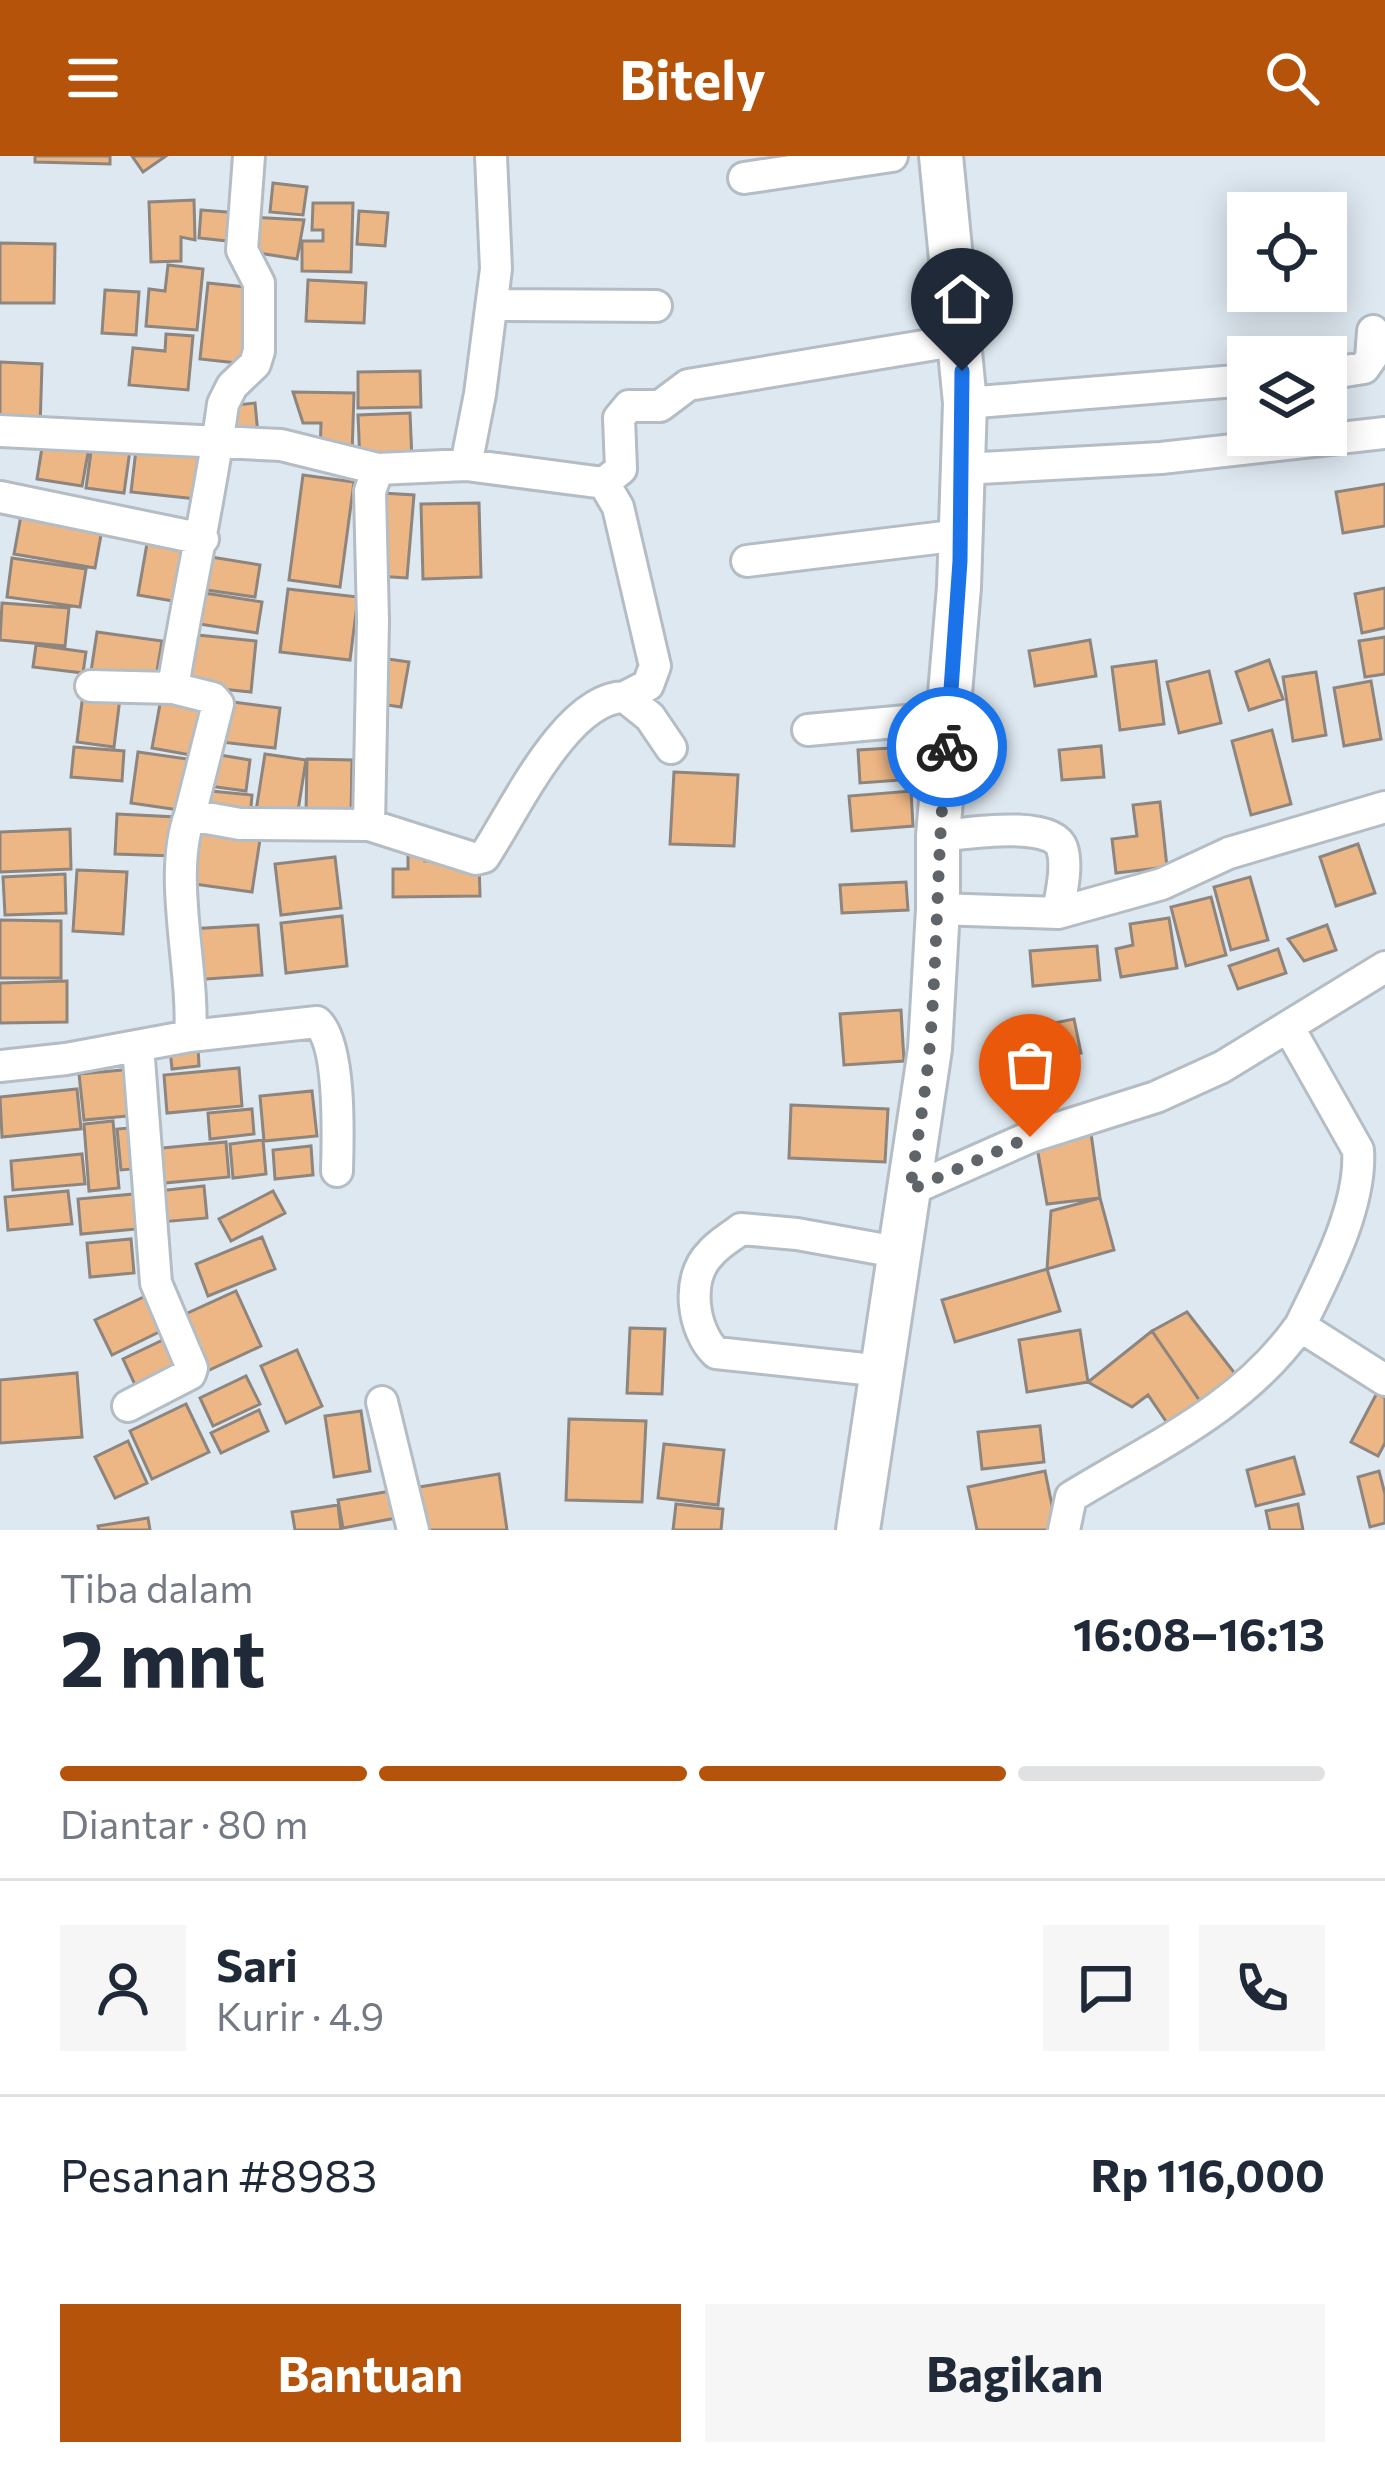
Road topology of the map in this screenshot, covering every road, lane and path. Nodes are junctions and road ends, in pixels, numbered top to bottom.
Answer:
1 (249, 156) edge
2 (490, 156) edge
3 (892, 156) edge
4 (941, 156) edge
5 (744, 178) dead end
6 (492, 305) junction
7 (656, 305) dead end
8 (1373, 331) dead end
9 (960, 340) junction
10 (1347, 371) edge
11 (1227, 382) edge
12 (965, 403) junction
13 (0, 431) edge
14 (1385, 433) edge
15 (218, 443) junction
16 (466, 465) junction
17 (378, 469) junction
18 (962, 469) junction
19 (604, 484) junction
20 (0, 497) edge
21 (961, 535) junction
22 (203, 538) junction
23 (747, 561) dead end
24 (91, 686) dead end
25 (173, 688) junction
26 (626, 697) junction
27 (950, 717) junction
28 (808, 730) dead end
29 (671, 748) dead end
30 (1385, 807) edge
31 (190, 815) junction
32 (369, 826) junction
33 (938, 836) junction
34 (938, 909) junction
35 (1058, 913) junction
36 (1385, 967) edge
37 (1289, 1028) junction
38 (190, 1036) junction
39 (138, 1046) junction
40 (0, 1066) edge
41 (337, 1171) dead end
42 (910, 1190) junction
43 (897, 1252) junction
44 (1300, 1327) junction
45 (884, 1371) junction
46 (1385, 1380) edge
47 (382, 1402) dead end
48 (128, 1406) dead end
49 (413, 1530) edge
50 (858, 1530) edge
51 (1064, 1530) edge

1 - 15 street
2 - 6 street
3 - 5 street
4 - 9 highway
6 - 7 street
6 - 16 street
8 - 10 street
9 - 12 highway
9 - 19 street
11 - 12 street
12 - 18 highway
13 - 15 street
14 - 18 street
15 - 17 street
15 - 22 street
16 - 17 street
16 - 19 street
17 - 32 street
18 - 21 highway
19 - 26 street
20 - 22 street
21 - 23 street
21 - 27 highway
22 - 25 street
24 - 25 street
25 - 31 street
26 - 29 street
26 - 32 street
27 - 28 street
27 - 33 highway
30 - 35 street
31 - 32 street
31 - 38 street
33 - 34 highway
33 - 35 street
34 - 35 street
34 - 42 highway
36 - 37 street
37 - 42 street
37 - 44 street
38 - 39 street
38 - 41 street
39 - 40 street
39 - 48 street
42 - 43 highway
43 - 45 highway
43 - 45 street
44 - 46 street
44 - 51 street
45 - 50 highway
47 - 49 street

